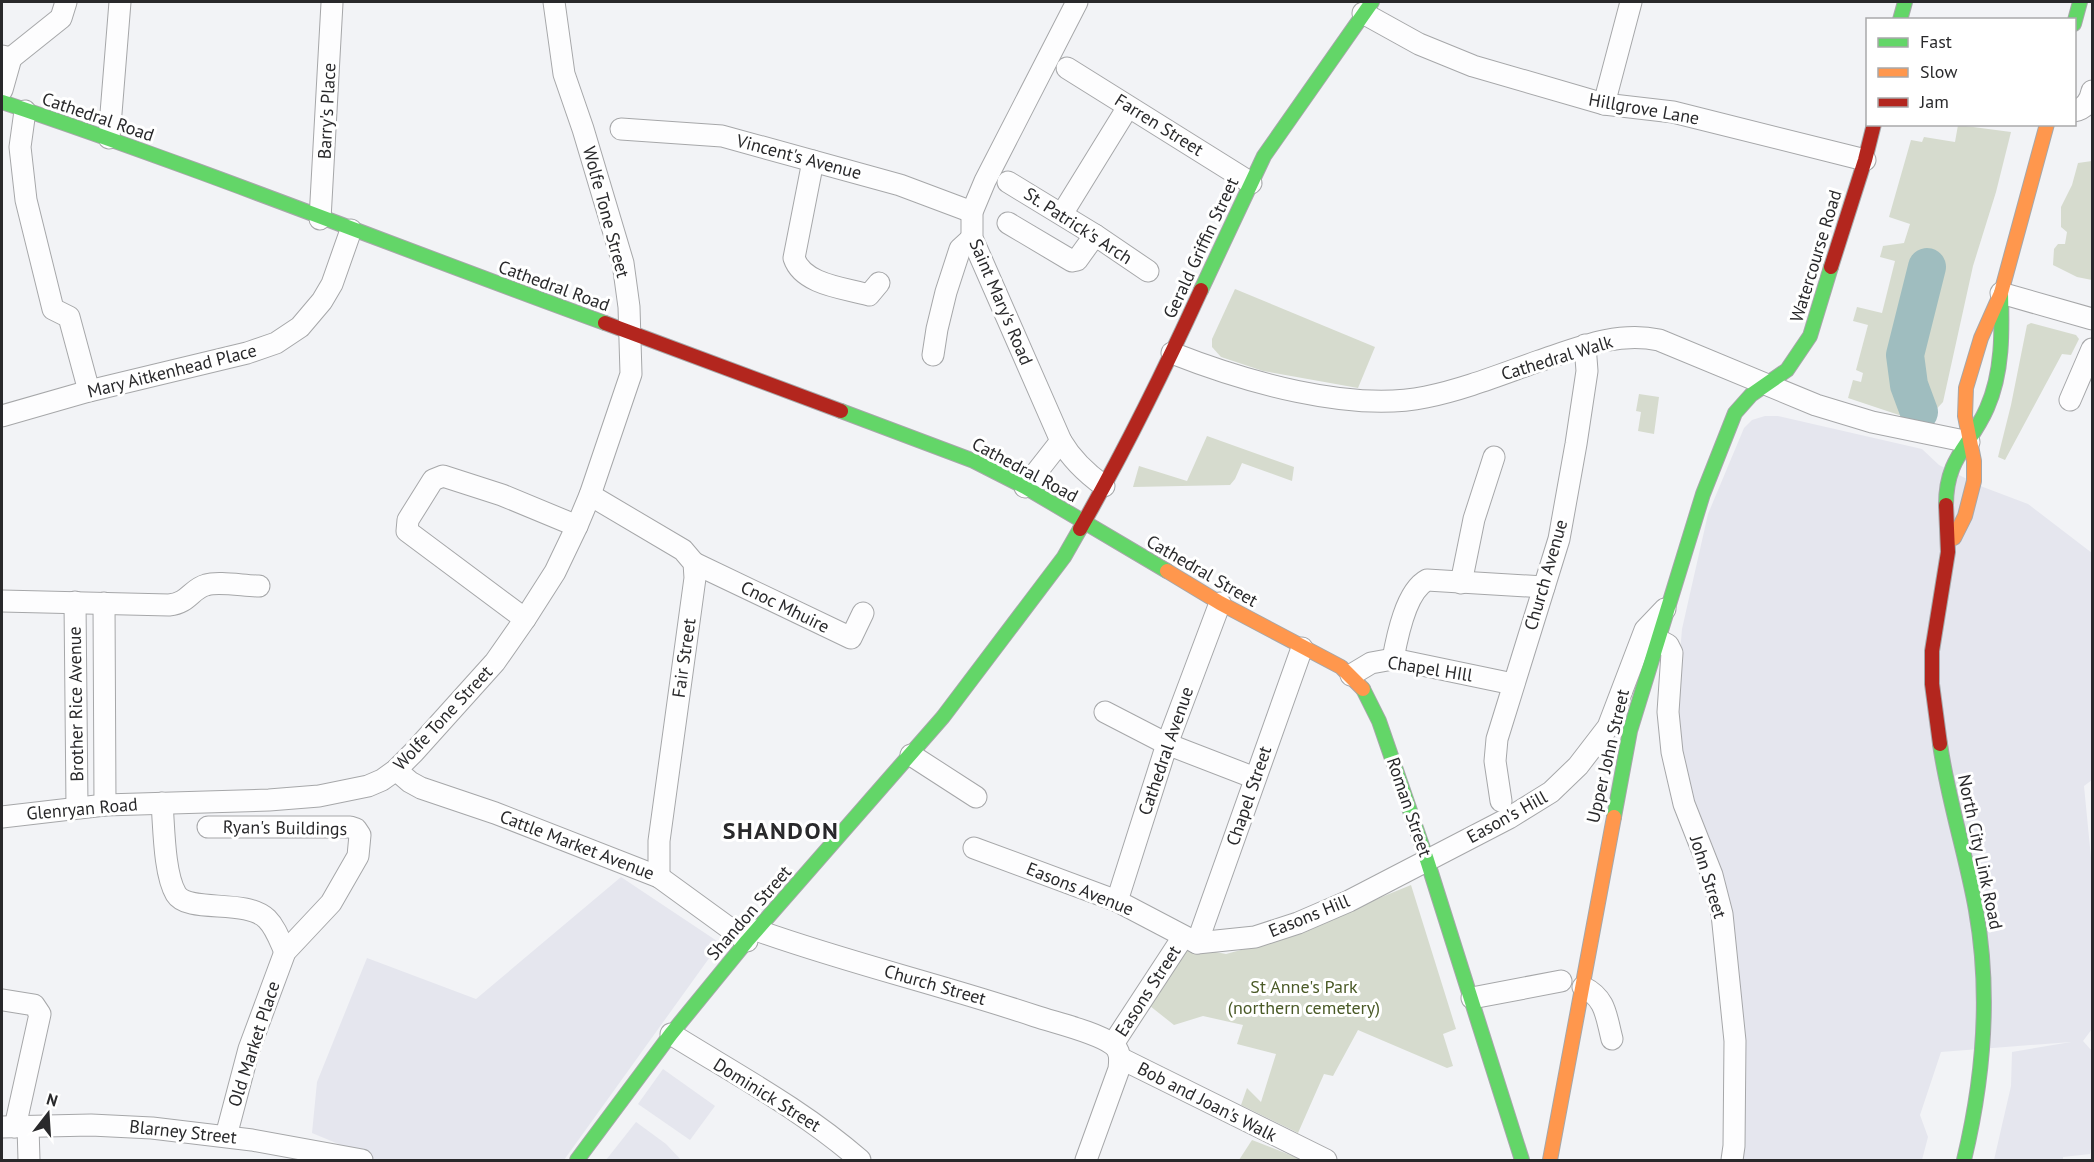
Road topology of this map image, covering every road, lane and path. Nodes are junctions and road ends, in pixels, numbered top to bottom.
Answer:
1 (66, 2) edge
2 (120, 2) edge
3 (554, 2) edge
4 (1077, 2) edge
5 (1631, 2) edge
6 (1905, 2) edge
7 (2080, 2) edge
8 (332, 3) edge
9 (1368, 7) edge
10 (1901, 18) edge
11 (2076, 18) edge
12 (6, 57) edge
13 (1067, 68) dead end
14 (2, 90) edge
15 (2092, 91) edge
16 (2, 102) edge
17 (1604, 105) junction
18 (1128, 107) junction
19 (2076, 110) edge
20 (25, 111) junction
21 (1874, 126) edge
22 (2046, 126) edge
23 (621, 129) dead end
24 (109, 138) junction
25 (1865, 160) junction
26 (813, 161) junction
27 (1008, 182) dead end
28 (1251, 183) junction
29 (972, 212) junction
30 (1062, 214) junction
31 (320, 219) junction
32 (1008, 223) dead end
33 (351, 230) junction
34 (1095, 235) junction
35 (972, 238) junction
36 (1148, 271) dead end
37 (874, 289) dead end
38 (2001, 293) junction
39 (2092, 319) edge
40 (631, 333) junction
41 (1586, 345) junction
42 (2092, 349) edge
43 (1172, 353) junction
44 (933, 355) dead end
45 (1768, 385) junction
46 (89, 391) junction
47 (2070, 400) dead end
48 (2, 416) edge
49 (1061, 441) junction
50 (1969, 442) junction
51 (1494, 457) dead end
52 (1104, 486) junction
53 (1025, 487) junction
54 (590, 495) junction
55 (1085, 523) junction
56 (578, 526) junction
57 (1948, 550) junction
58 (694, 563) junction
59 (1461, 583) junction
60 (259, 586) dead end
61 (1544, 587) junction
62 (2, 601) edge
63 (75, 602) junction
64 (104, 603) junction
65 (1220, 603) junction
66 (1666, 608) junction
67 (864, 613) dead end
68 (525, 619) junction
69 (1657, 639) junction
70 (1302, 648) junction
71 (1393, 659) junction
72 (1351, 675) junction
73 (1513, 684) junction
74 (1105, 712) dead end
75 (1167, 744) junction
76 (911, 755) junction
77 (396, 770) junction
78 (1255, 778) junction
79 (976, 797) dead end
80 (1501, 801) dead end
81 (162, 802) junction
82 (105, 805) junction
83 (77, 807) junction
84 (2, 817) edge
85 (208, 827) dead end
86 (974, 848) dead end
87 (1427, 860) junction
88 (659, 877) junction
89 (1117, 901) junction
90 (752, 936) junction
91 (1190, 940) junction
92 (285, 952) junction
93 (1561, 981) dead end
94 (1583, 987) junction
95 (1472, 998) junction
96 (3, 1000) edge
97 (671, 1034) junction
98 (1612, 1039) dead end
99 (1116, 1051) junction
100 (15, 1127) edge
101 (226, 1136) junction
102 (359, 1160) edge
103 (29, 1161) edge
104 (577, 1161) edge
105 (860, 1161) edge
106 (1086, 1161) edge
107 (1326, 1161) edge
108 (1522, 1161) edge
109 (1550, 1161) edge
110 (1732, 1161) edge
111 (1964, 1161) edge

1 - 12 street
2 - 24 street
3 - 40 street, Wolfe Tone Street
4 - 29 street, Saint Mary's Road
5 - 17 street
6 - 10 main road
7 - 11 main road
8 - 31 street, Barry's Place
9 - 17 street, Hillgrove Lane
9 - 28 main road, Gerald Griffin Street
12 - 14 street
13 - 18 street, Farren Street
15 - 19 street
16 - 20 main road, Cathedral Road
17 - 25 street, Hillgrove Lane
18 - 28 street, Farren Street
18 - 30 street
20 - 24 main road, Cathedral Road
20 - 46 street
21 - 25 main road, Watercourse Road
22 - 38 main road, North City Link Road
23 - 26 street, Vincent's Avenue
24 - 31 main road, Cathedral Road
25 - 45 main road, Watercourse Road
26 - 29 street, Vincent's Avenue
26 - 37 street
27 - 30 street, St. Patrick's Arch
28 - 43 main road, Gerald Griffin Street
29 - 35 street, Saint Mary's Road
30 - 34 street, St. Patrick's Arch
31 - 33 main road, Cathedral Road
32 - 34 street
33 - 40 main road, Cathedral Road
33 - 46 street, Mary Aitkenhead Place
34 - 36 street, St. Patrick's Arch
35 - 44 street
35 - 49 street, Saint Mary's Road
38 - 39 street
38 - 50 main road, North City Link Road
38 - 50 main road, North City Link Road
40 - 53 main road, Cathedral Road
40 - 54 street, Wolfe Tone Street
41 - 43 street, Cathedral Walk
41 - 45 street, Cathedral Walk
41 - 61 street, Church Avenue
42 - 47 street
43 - 52 main road, Gerald Griffin Street
45 - 50 street, Cathedral Walk
45 - 66 main road, Upper John Street
46 - 48 street, Mary Aitkenhead Place
49 - 52 street, Saint Mary's Road
49 - 53 street
50 - 57 main road, North City Link Road
50 - 57 main road, North City Link Road
51 - 59 street
52 - 55 main road, Gerald Griffin Street
53 - 55 main road, Cathedral Road
54 - 56 street, Wolfe Tone Street
54 - 58 street
55 - 65 main road, Cathedral Street
55 - 76 main road, Shandon Street
56 - 68 street, Wolfe Tone Street
56 - 68 street
57 - 111 main road, North City Link Road
58 - 67 street, Cnoc Mhuire
58 - 88 street, Fair Street
59 - 61 street
59 - 71 street
60 - 64 street
61 - 73 street, Church Avenue
62 - 63 street
63 - 64 street
63 - 83 street, Brother Rice Avenue
64 - 82 street, Brother Rice Avenue
65 - 70 main road, Cathedral Street
65 - 75 street, Cathedral Avenue
66 - 69 main road, Upper John Street
66 - 87 street, Eason's Hill
68 - 77 street, Wolfe Tone Street
69 - 94 main road, Upper John Street
69 - 110 street, John Street
70 - 72 main road, Roman Street
70 - 78 street, Chapel Street
71 - 72 street, Chapel HIll
71 - 73 street, Chapel HIll
72 - 87 main road, Roman Street
73 - 80 street, Church Avenue
74 - 75 street
75 - 78 street
75 - 89 street, Cathedral Avenue
76 - 79 street
76 - 90 main road, Shandon Street
77 - 81 street, Wolfe Tone Street
77 - 88 street, Cattle Market Avenue
78 - 91 street, Chapel Street
81 - 82 street, Glenryan Road
81 - 92 street
82 - 83 street, Glenryan Road
83 - 84 street, Glenryan Road
85 - 92 street, Ryan's Buildings
86 - 89 street, Easons Avenue
87 - 91 street, Easons Hill
87 - 95 main road, Roman Street
88 - 90 street, Cattle Market Avenue
89 - 91 street, Easons Avenue
90 - 97 main road, Shandon Street
90 - 99 street, Church Street
91 - 99 street, Easons Street
92 - 101 street, Old Market Place
93 - 95 street
94 - 98 street
94 - 109 main road, Upper John Street
95 - 108 main road, Roman Street
96 - 100 street
97 - 104 main road, Shandon Street
97 - 105 street, Dominick Street
99 - 106 street, Easons Street
99 - 107 street, Bob and Joan's Walk
100 - 101 street, Blarney Street
100 - 103 street
101 - 102 street, Blarney Street

